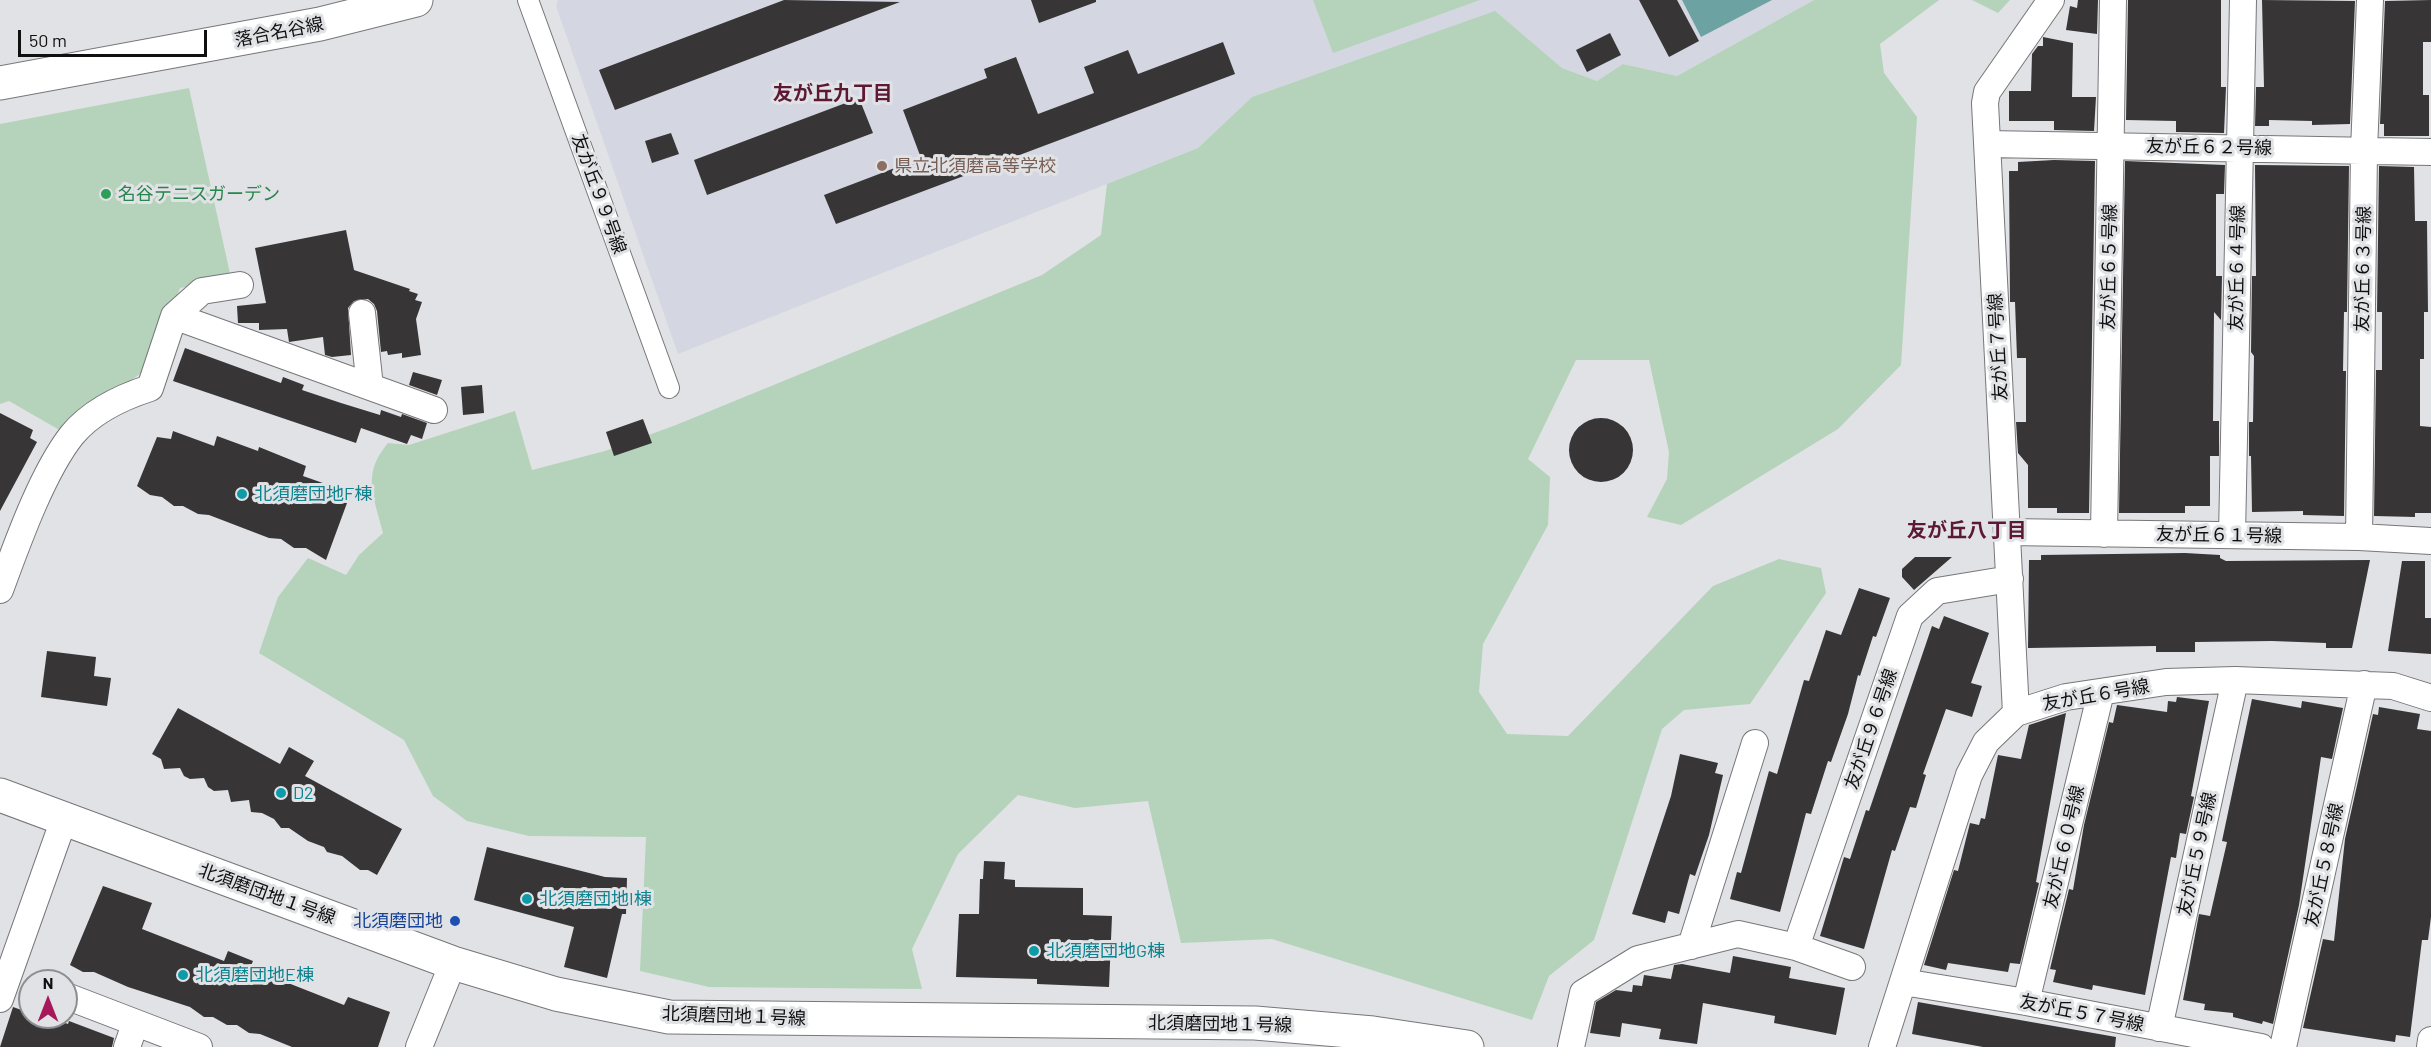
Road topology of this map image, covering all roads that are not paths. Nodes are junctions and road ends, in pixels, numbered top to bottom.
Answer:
1 (416, 0) edge
2 (528, 0) edge
3 (2051, 0) edge
4 (2113, 0) edge
5 (2243, 0) edge
6 (2370, 0) edge
7 (0, 83) edge
8 (1988, 144) junction
9 (2111, 145) junction
10 (2239, 148) junction
11 (2364, 151) junction
12 (2431, 152) edge
13 (240, 285) dead end
14 (362, 313) dead end
15 (174, 316) junction
16 (370, 387) junction
17 (669, 388) dead end
18 (434, 410) dead end
19 (2007, 532) junction
20 (2104, 534) junction
21 (2232, 536) junction
22 (2359, 537) junction
23 (2431, 541) edge
24 (2, 577) edge
25 (2010, 579) junction
26 (2235, 680) junction
27 (2364, 684) junction
28 (2101, 692) junction
29 (2431, 698) edge
30 (2016, 713) junction
31 (1755, 743) dead end
32 (0, 795) edge
33 (64, 819) junction
34 (1691, 946) junction
35 (1796, 947) junction
36 (453, 963) junction
37 (1852, 967) dead end
38 (22, 969) edge
39 (18, 980) edge
40 (1903, 982) junction
41 (0, 999) edge
42 (2026, 1002) junction
43 (78, 1003) edge
44 (2159, 1028) junction
45 (131, 1036) edge
46 (2431, 1040) edge
47 (199, 1047) edge
48 (419, 1047) edge
49 (1467, 1047) edge
50 (1571, 1047) edge
51 (1882, 1047) edge
52 (2261, 1047) edge
53 (2283, 1047) edge
54 (2430, 1047) edge

1 - 7 street, 落合名谷線
2 - 17 street, 友が丘９９号線
3 - 8 street, 友が丘７号線
4 - 9 street, 友が丘６５号線
5 - 10 street, 友が丘６４号線
6 - 11 street, 友が丘６３号線
8 - 9 street, 友が丘６２号線
8 - 19 street, 友が丘７号線
9 - 10 street, 友が丘６２号線
9 - 20 street, 友が丘６５号線
10 - 11 street, 友が丘６２号線
10 - 21 street, 友が丘６４号線
11 - 12 street, 友が丘６２号線
11 - 22 street, 友が丘６３号線
13 - 15 street
14 - 16 street
15 - 16 street
15 - 24 street
16 - 18 street
19 - 20 street, 友が丘６１号線
19 - 25 street, 友が丘７号線
20 - 21 street, 友が丘６１号線
21 - 22 street, 友が丘６１号線
22 - 23 street, 友が丘６１号線
25 - 30 street, 友が丘７号線
25 - 35 street, 友が丘９６号線
26 - 27 street, 友が丘６号線
26 - 28 street, 友が丘６号線
26 - 44 street, 友が丘５９号線
27 - 29 street, 友が丘６号線
27 - 53 street, 友が丘５８号線
28 - 30 street, 友が丘６号線
28 - 42 street, 友が丘６０号線
30 - 40 street, 友が丘６号線
31 - 34 street
32 - 33 street, 北須磨団地１号線
33 - 36 street, 北須磨団地１号線
33 - 38 street
34 - 35 street
34 - 50 street
35 - 37 street
36 - 48 street
36 - 49 street, 北須磨団地１号線
39 - 41 street
40 - 42 street, 友が丘５７号線
40 - 51 street, 友が丘６号線
42 - 44 street, 友が丘５７号線
43 - 45 street
44 - 52 street, 友が丘５７号線
45 - 47 street
46 - 54 street

